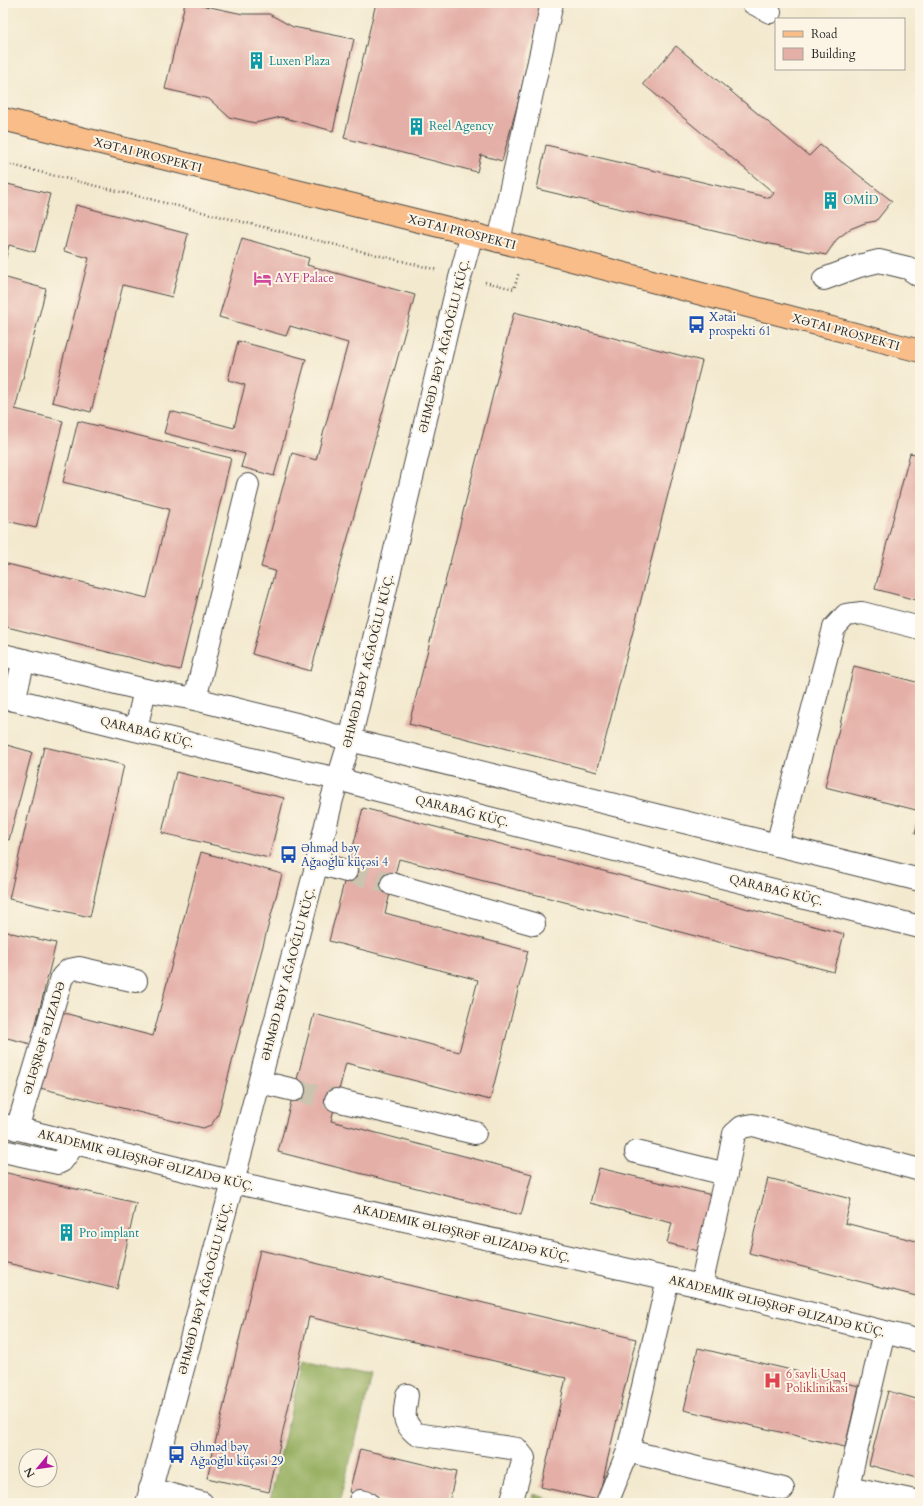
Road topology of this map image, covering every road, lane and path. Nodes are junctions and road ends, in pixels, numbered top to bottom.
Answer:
1 (552, 3) edge
2 (3, 119) edge
3 (472, 234) junction
4 (499, 241) junction
5 (920, 276) edge
6 (824, 279) dead end
7 (920, 351) edge
8 (248, 485) dead end
9 (920, 628) edge
10 (3, 655) edge
11 (24, 660) junction
12 (146, 690) junction
13 (8, 698) edge
14 (195, 699) junction
15 (136, 729) junction
16 (350, 740) junction
17 (339, 779) junction
18 (777, 845) junction
19 (317, 863) junction
20 (346, 871) tunnel mouth
21 (920, 880) edge
22 (392, 884) tunnel mouth
23 (534, 924) dead end
24 (920, 927) edge
25 (136, 981) dead end
26 (260, 1082) junction
27 (294, 1090) tunnel mouth
28 (336, 1100) tunnel mouth
29 (10, 1127) edge
30 (475, 1133) dead end
31 (75, 1143) junction
32 (3, 1151) edge
33 (636, 1152) dead end
34 (920, 1170) edge
35 (726, 1174) junction
36 (233, 1182) junction
37 (668, 1279) junction
38 (701, 1286) junction
39 (884, 1332) junction
40 (920, 1341) edge
41 (407, 1395) dead end
42 (628, 1451) junction
43 (783, 1489) dead end
44 (846, 1495) edge
45 (149, 1496) edge
46 (920, 1502) edge
47 (202, 1503) edge
48 (511, 1503) edge
49 (607, 1503) edge

1 - 4 street
2 - 3 main road, XƏTAI PROSPEKTI
3 - 4 main road, XƏTAI PROSPEKTI
3 - 16 street, ƏHMƏD BƏY AĞAOĞLU KÜÇ.
4 - 7 main road, XƏTAI PROSPEKTI
5 - 6 street
8 - 14 street
9 - 18 street
10 - 11 street
11 - 12 street
11 - 13 street
12 - 14 street
12 - 15 street
13 - 15 street, QARABAĞ KÜÇ.
14 - 16 street
15 - 17 street, QARABAĞ KÜÇ.
16 - 17 street, ƏHMƏD BƏY AĞAOĞLU KÜÇ.
16 - 18 street
17 - 19 street, ƏHMƏD BƏY AĞAOĞLU KÜÇ.
17 - 24 street, QARABAĞ KÜÇ.
18 - 21 street
19 - 20 street
19 - 26 street, ƏHMƏD BƏY AĞAOĞLU KÜÇ.
22 - 23 street
25 - 29 street, ƏLIƏŞRƏF ƏLIZADƏ
26 - 27 street
26 - 36 street, ƏHMƏD BƏY AĞAOĞLU KÜÇ.
28 - 30 street
29 - 31 street, AKADEMIK ƏLIƏŞRƏF ƏLIZADƏ KÜÇ.
31 - 32 street
31 - 36 street, AKADEMIK ƏLIƏŞRƏF ƏLIZADƏ KÜÇ.
33 - 35 street
34 - 35 street
35 - 38 street
36 - 37 street, AKADEMIK ƏLIƏŞRƏF ƏLIZADƏ KÜÇ.
36 - 45 street, ƏHMƏD BƏY AĞAOĞLU KÜÇ.
37 - 38 street, AKADEMIK ƏLIƏŞRƏF ƏLIZADƏ KÜÇ.
37 - 42 street
38 - 39 street, AKADEMIK ƏLIƏŞRƏF ƏLIZADƏ KÜÇ.
39 - 40 street, AKADEMIK ƏLIƏŞRƏF ƏLIZADƏ KÜÇ.
39 - 44 street
41 - 48 street
42 - 43 street
42 - 49 street
44 - 46 street
45 - 47 street

